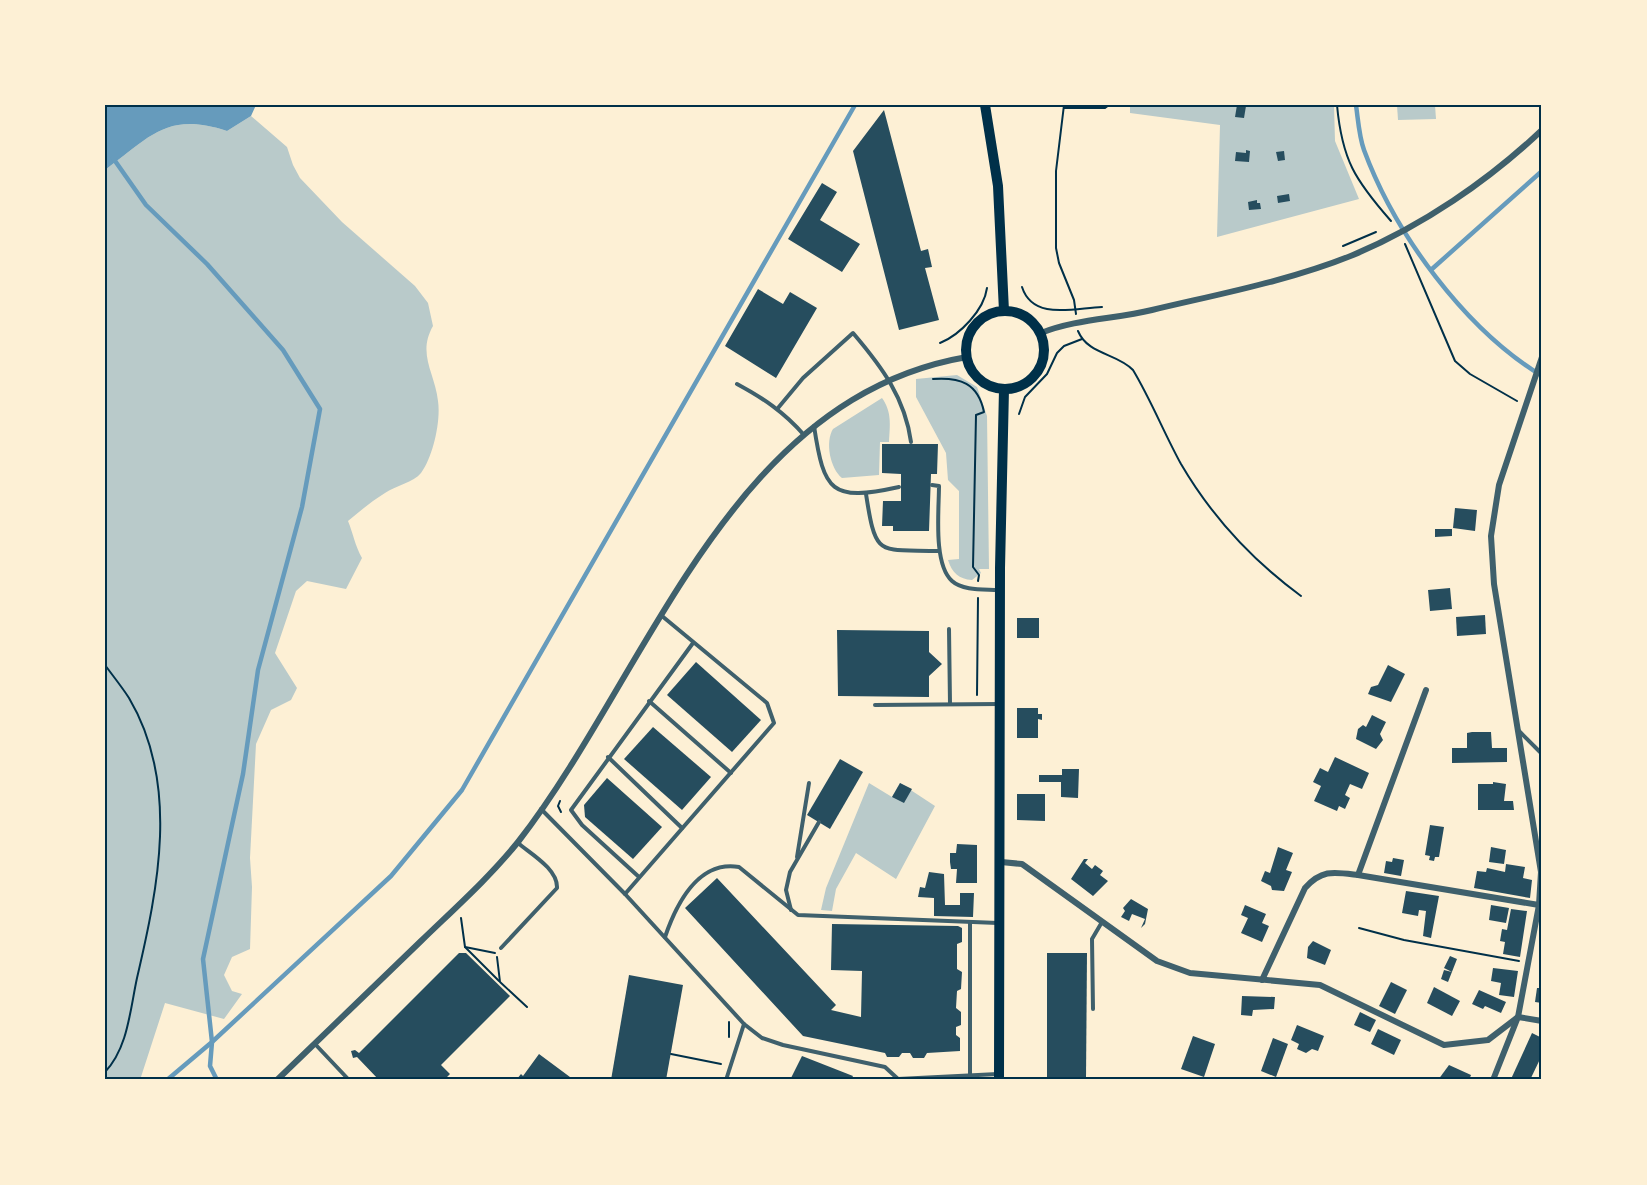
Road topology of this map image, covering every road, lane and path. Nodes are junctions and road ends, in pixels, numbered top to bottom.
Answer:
1 (985, 105) edge
2 (1109, 105) edge
3 (1337, 105) edge
4 (1064, 106) edge
5 (1542, 130) edge
6 (1398, 221) dead end
7 (1382, 229) dead end
8 (1405, 244) dead end
9 (1336, 249) dead end
10 (1022, 287) dead end
11 (987, 288) dead end
12 (1109, 307) dead end
13 (1075, 308) junction
14 (1004, 311) junction
15 (1076, 323) junction
16 (1041, 333) junction
17 (1082, 339) junction
18 (940, 344) dead end
19 (967, 357) junction
20 (1542, 357) edge
21 (889, 379) junction
22 (931, 380) dead end
23 (737, 384) dead end
24 (1004, 389) junction
25 (1526, 406) junction
26 (778, 408) junction
27 (1019, 414) dead end
28 (814, 426) junction
29 (804, 435) junction
30 (910, 442) dead end
31 (932, 485) dead end
32 (899, 487) dead end
33 (866, 494) junction
34 (939, 551) junction
35 (978, 588) junction
36 (1000, 590) junction
37 (1301, 596) dead end
38 (662, 616) junction
39 (949, 629) dead end
40 (693, 643) junction
41 (105, 665) edge
42 (1426, 690) dead end
43 (649, 701) junction
44 (950, 704) junction
45 (977, 704) junction
46 (999, 704) junction
47 (874, 705) dead end
48 (1518, 729) junction
49 (1542, 754) edge
50 (608, 758) junction
51 (731, 773) junction
52 (809, 783) dead end
53 (540, 809) junction
54 (819, 822) dead end
55 (682, 828) junction
56 (517, 842) junction
57 (797, 861) junction
58 (1001, 862) junction
59 (1358, 875) junction
60 (639, 877) junction
61 (625, 894) junction
62 (1539, 905) junction
63 (456, 907) junction
64 (792, 910) junction
65 (970, 922) junction
66 (1000, 922) junction
67 (1102, 922) junction
68 (1359, 928) dead end
69 (664, 937) junction
70 (465, 947) junction
71 (501, 948) dead end
72 (1528, 962) junction
73 (1262, 980) junction
74 (501, 983) junction
75 (527, 1007) dead end
76 (1093, 1010) dead end
77 (1518, 1017) junction
78 (1542, 1021) edge
79 (744, 1024) junction
80 (315, 1043) junction
81 (671, 1054) dead end
82 (721, 1064) dead end
83 (105, 1071) edge
84 (970, 1077) junction
85 (999, 1077) edge
86 (277, 1080) edge
87 (349, 1080) edge
88 (726, 1080) edge
89 (1493, 1080) edge

1 - 14 main road
2 - 4 path
3 - 6 path
4 - 13 path
5 - 15 street
7 - 9 path
8 - 25 path
10 - 13 path
11 - 18 path
12 - 13 path
13 - 15 path
14 - 16 main road
14 - 19 main road
15 - 16 street
15 - 17 path
16 - 24 main road
17 - 27 path
17 - 37 path
19 - 21 street
19 - 24 main road
20 - 25 street
21 - 26 lane
21 - 28 street
21 - 30 lane
22 - 35 path
23 - 26 lane
24 - 36 main road
25 - 48 street
26 - 29 lane
28 - 29 street
28 - 33 lane
29 - 38 street
31 - 34 lane
32 - 33 lane
33 - 34 lane
34 - 35 lane
35 - 36 lane
35 - 45 path
36 - 46 main road
38 - 40 lane
38 - 53 street
39 - 44 lane
40 - 43 lane
40 - 51 lane
41 - 83 path
42 - 59 street
43 - 50 lane
43 - 51 lane
44 - 45 lane
44 - 47 lane
45 - 46 lane
46 - 58 main road
48 - 49 lane
48 - 62 street
50 - 55 lane
50 - 60 lane
51 - 55 lane
52 - 57 lane
53 - 56 street
53 - 61 lane
54 - 57 lane
55 - 60 lane
56 - 63 street
56 - 71 lane
57 - 64 lane
58 - 66 main road
58 - 67 street
59 - 62 street
59 - 73 street
60 - 61 lane
61 - 69 lane
62 - 72 street
63 - 70 path
63 - 80 street
64 - 65 lane
64 - 69 lane
65 - 66 lane
65 - 84 lane
66 - 85 main road
67 - 73 street
67 - 76 lane
68 - 72 path
69 - 79 lane
70 - 74 path
70 - 74 path
72 - 77 street
73 - 77 street
74 - 75 path
77 - 78 street
77 - 89 street
79 - 84 lane
79 - 88 lane
80 - 86 street
80 - 87 lane
81 - 82 path
84 - 85 lane

